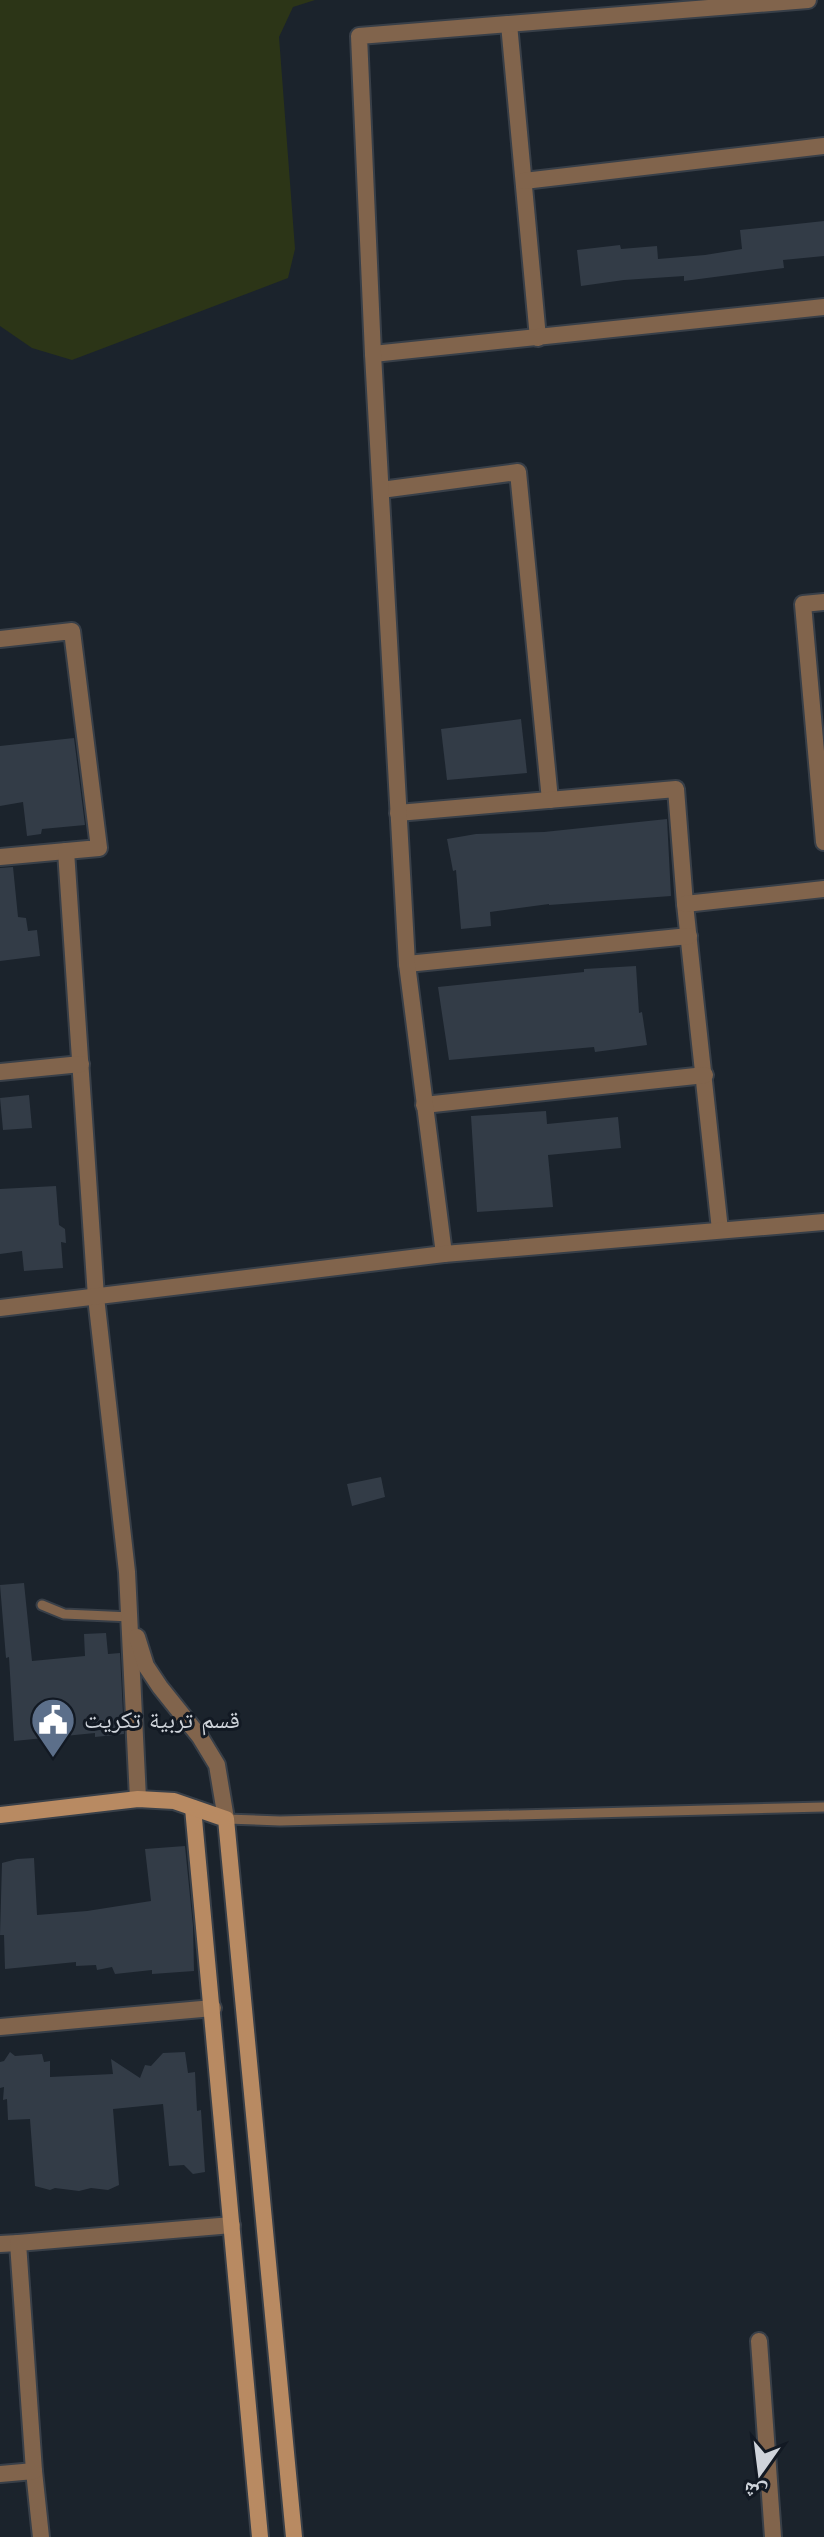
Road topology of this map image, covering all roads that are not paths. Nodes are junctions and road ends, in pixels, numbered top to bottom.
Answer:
1 (808, 0) edge
2 (509, 24) junction
3 (824, 146) edge
4 (524, 181) junction
5 (824, 307) edge
6 (538, 338) junction
7 (373, 354) junction
8 (381, 490) junction
9 (824, 602) edge
10 (0, 639) edge
11 (550, 800) junction
12 (398, 813) junction
13 (824, 842) edge
14 (66, 851) junction
15 (0, 857) edge
16 (824, 889) edge
17 (685, 904) junction
18 (689, 936) junction
19 (407, 964) junction
20 (81, 1064) junction
21 (0, 1072) edge
22 (705, 1075) junction
23 (424, 1105) junction
24 (824, 1222) edge
25 (720, 1230) junction
26 (444, 1254) junction
27 (96, 1297) junction
28 (0, 1308) edge
29 (42, 1605) dead end
30 (131, 1617) junction
31 (138, 1799) junction
32 (824, 1807) edge
33 (193, 1808) junction
34 (0, 1815) edge
35 (226, 1819) junction
36 (213, 2008) junction
37 (0, 2027) edge
38 (232, 2225) junction
39 (18, 2243) junction
40 (0, 2244) edge
41 (759, 2341) dead end
42 (34, 2471) junction
43 (0, 2474) edge
44 (41, 2537) edge
45 (260, 2537) edge
46 (294, 2537) edge
47 (773, 2537) edge

1 - 2 street
2 - 4 street
2 - 7 street
3 - 4 street
4 - 6 street
5 - 6 street
6 - 7 street
7 - 8 street
8 - 11 street
8 - 12 street
9 - 13 street
10 - 14 street
11 - 12 street
11 - 17 street
12 - 19 street
14 - 15 street
14 - 20 street
16 - 17 street
17 - 18 street
18 - 19 street
18 - 22 street
19 - 23 street
20 - 21 street
20 - 27 street
22 - 23 street
22 - 25 street
23 - 26 street
24 - 25 street
25 - 26 street
26 - 27 street
27 - 28 street
27 - 30 street
29 - 30 lane
30 - 31 street
30 - 35 street
31 - 33 street
31 - 34 street
32 - 35 lane
33 - 35 street
33 - 36 street
35 - 46 street
36 - 37 street
36 - 38 street
38 - 39 street
38 - 45 street
39 - 40 street
39 - 42 street
41 - 47 street
42 - 43 street
42 - 44 street

